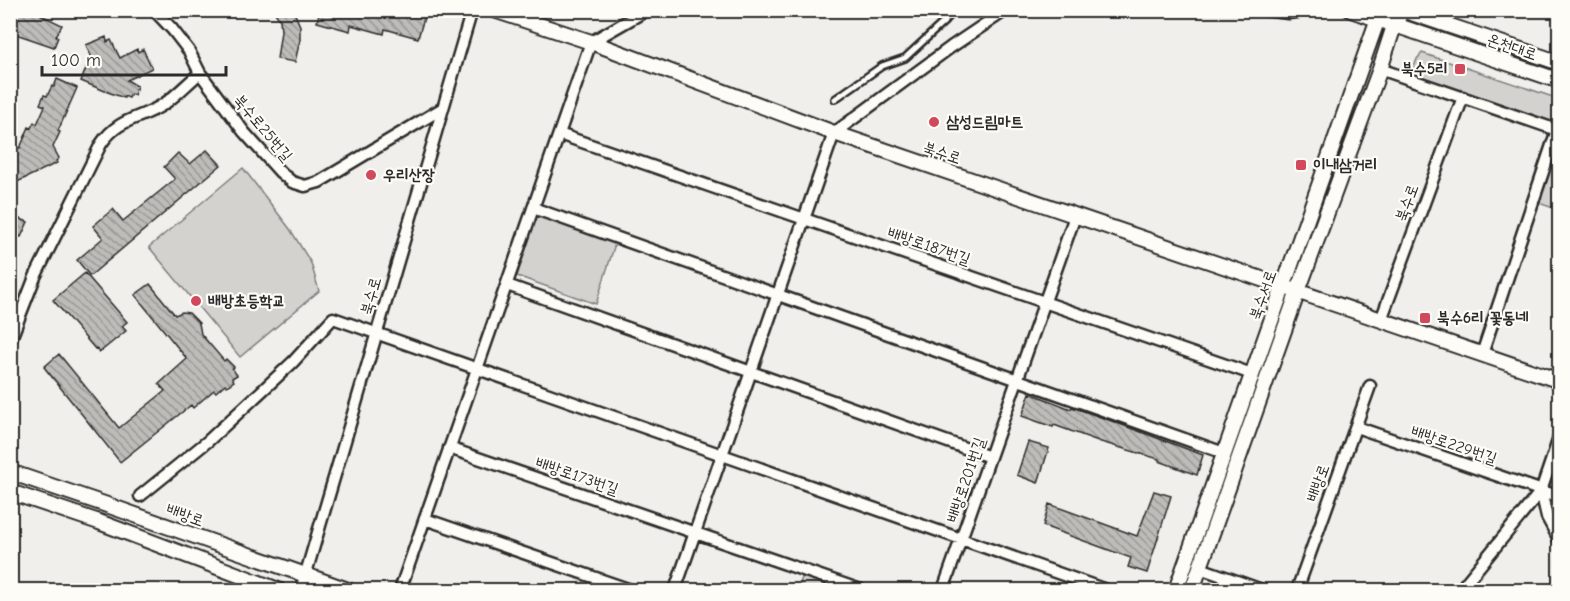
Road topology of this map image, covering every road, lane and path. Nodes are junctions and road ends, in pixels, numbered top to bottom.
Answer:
1 (154, 10) edge
2 (472, 10) edge
3 (494, 10) edge
4 (647, 10) edge
5 (955, 10) edge
6 (1006, 10) edge
7 (1264, 10) edge
8 (1313, 10) edge
9 (1351, 10) edge
10 (1403, 10) edge
11 (1380, 15) edge
12 (1394, 26) junction
13 (591, 42) junction
14 (1560, 63) edge
15 (1380, 69) junction
16 (200, 73) junction
17 (1560, 81) edge
18 (1463, 97) junction
19 (835, 99) dead end
20 (443, 108) junction
21 (1558, 130) edge
22 (834, 133) junction
23 (559, 134) junction
24 (533, 208) junction
25 (1075, 216) junction
26 (804, 219) junction
27 (507, 285) junction
28 (1283, 286) junction
29 (1298, 291) junction
30 (778, 295) junction
31 (1044, 302) junction
32 (1382, 320) junction
33 (377, 334) junction
34 (10, 340) edge
35 (1482, 354) junction
36 (477, 369) junction
37 (751, 372) junction
38 (1252, 374) junction
39 (1017, 380) junction
40 (1560, 381) edge
41 (1370, 386) dead end
42 (1356, 427) junction
43 (1560, 435) edge
44 (449, 448) junction
45 (1224, 453) junction
46 (722, 455) junction
47 (990, 457) junction
48 (10, 472) edge
49 (1541, 491) junction
50 (10, 492) edge
51 (140, 496) dead end
52 (1560, 497) edge
53 (425, 519) junction
54 (695, 533) junction
55 (961, 539) junction
56 (1560, 541) edge
57 (1200, 568) junction
58 (305, 576) junction
59 (278, 591) edge
60 (301, 591) edge
61 (348, 591) edge
62 (400, 591) edge
63 (631, 591) edge
64 (675, 591) edge
65 (861, 591) edge
66 (943, 591) edge
67 (1106, 591) edge
68 (1176, 591) edge
69 (1192, 591) edge
70 (1262, 591) edge
71 (1298, 591) edge
72 (1460, 591) edge

1 - 16 street, 북수로25번길
2 - 20 street, 북수로
3 - 13 street, 북수로
4 - 13 street
5 - 19 lane
6 - 22 street
7 - 8 street
9 - 11 street, 온천대로
10 - 12 street, 북수서로
10 - 14 street, 온천대로
11 - 12 street, 온천대로
11 - 28 street, 북수서로
12 - 15 street, 북수서로
12 - 17 street, 온천대로
13 - 22 street, 북수로
13 - 23 street
15 - 18 street
15 - 29 street, 북수서로
16 - 20 street, 북수로25번길
16 - 34 street
18 - 21 street
18 - 32 street, 북수로
20 - 33 street, 북수로
21 - 35 street
22 - 25 street, 북수로
22 - 26 street
23 - 24 street
23 - 26 street
24 - 27 street
24 - 30 street
25 - 28 street, 북수로
25 - 31 street, 배방로201번길
26 - 30 street
26 - 31 street, 배방로187번길
27 - 36 street
27 - 37 street
28 - 29 street, 북수로
28 - 38 street, 북수서로
29 - 32 street, 북수로
29 - 57 street, 북수서로
30 - 37 street
30 - 39 street
31 - 38 street
31 - 39 street, 배방로201번길
32 - 35 street, 북수로
33 - 36 street
33 - 51 street
33 - 58 street, 북수로
35 - 40 street, 북수로
36 - 44 street
36 - 46 street
37 - 46 street
37 - 47 street
38 - 45 street, 북수서로
39 - 45 street
39 - 47 street, 배방로201번길
41 - 42 street, 배방로
42 - 49 street, 배방로229번길
42 - 71 street, 배방로
43 - 49 street
44 - 53 street
44 - 54 street, 배방로173번길
45 - 68 street, 북수서로
46 - 54 street
46 - 55 street
47 - 55 street, 배방로201번길
48 - 58 street, 배방로
49 - 52 street, 배방로229번길
49 - 56 street
49 - 72 street
50 - 59 street
53 - 62 street
53 - 63 street
54 - 64 street
54 - 65 street
55 - 66 street, 배방로201번길
55 - 67 street
57 - 69 street, 북수서로
57 - 70 street
58 - 60 street, 북수로
58 - 61 street, 배방로

